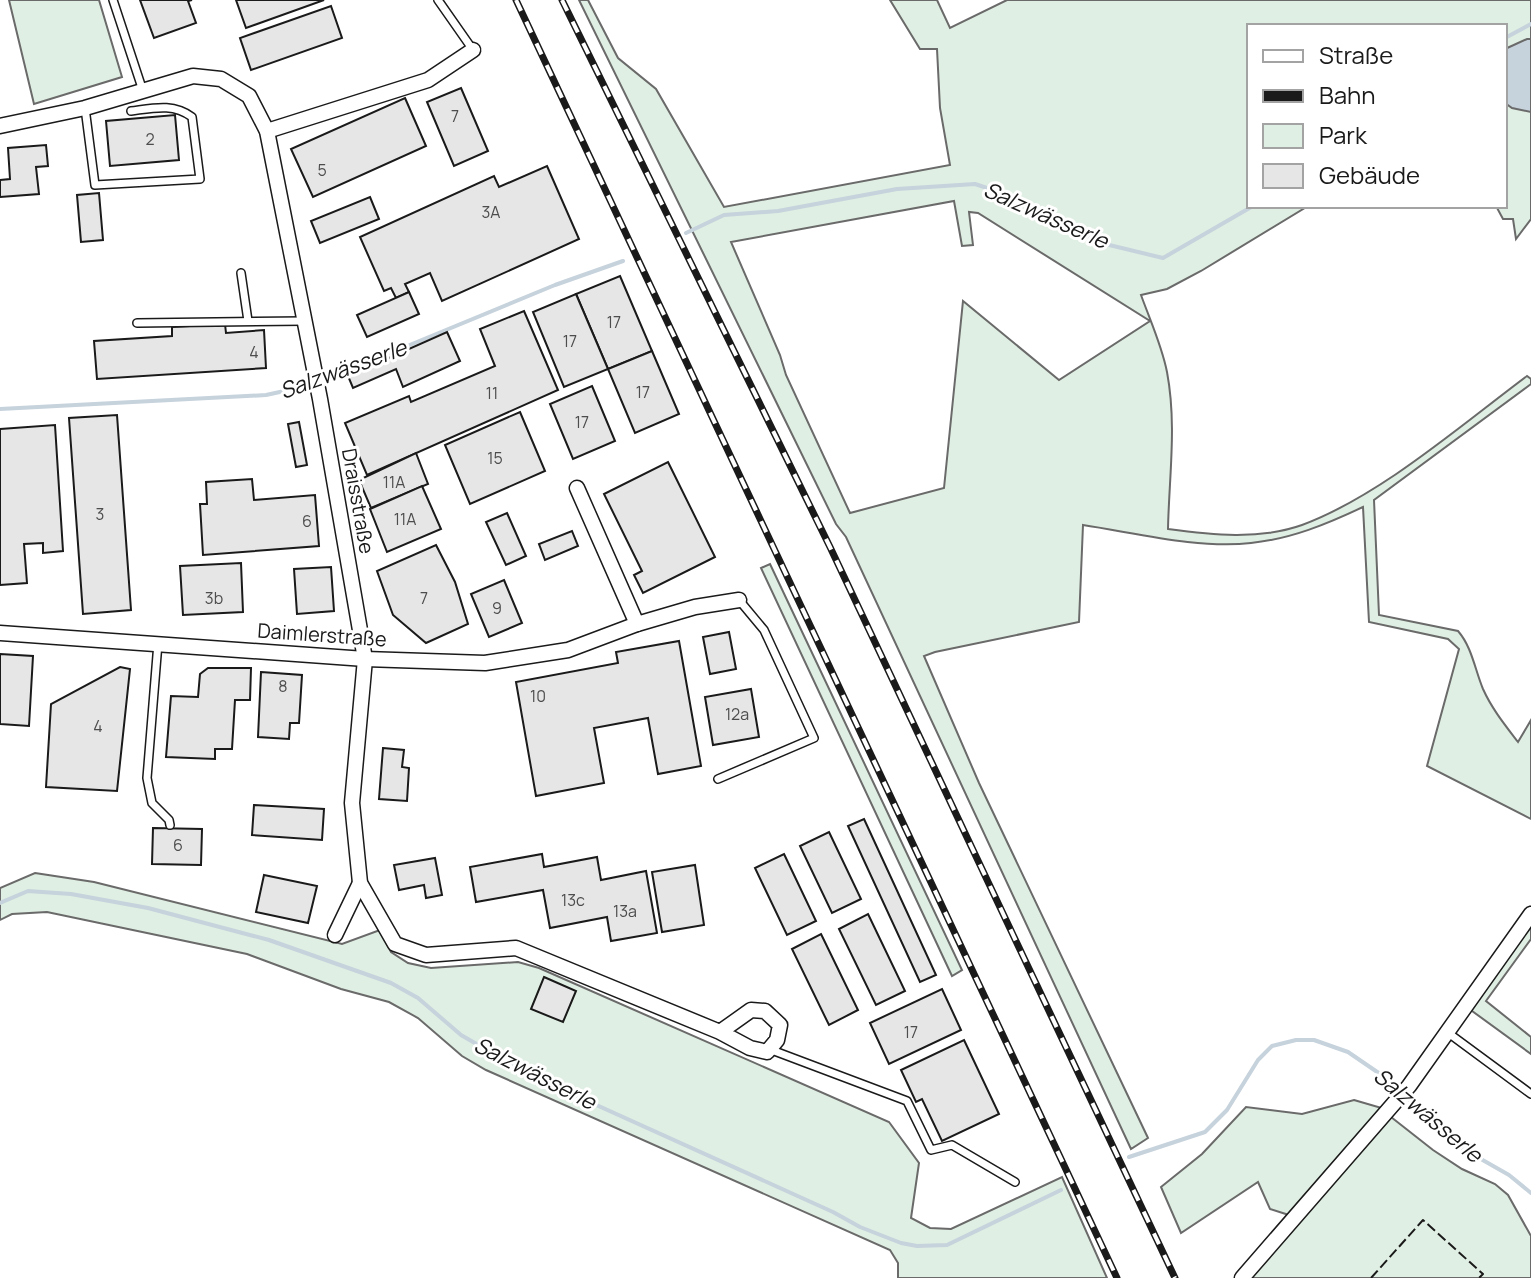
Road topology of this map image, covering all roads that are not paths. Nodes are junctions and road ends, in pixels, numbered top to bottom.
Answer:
1 (113, 0) edge
2 (438, 0) edge
3 (473, 50) joint
4 (143, 91) junction
5 (85, 108) junction
6 (131, 111) dead end
7 (0, 126) edge
8 (267, 131) junction
9 (241, 273) dead end
10 (248, 321) junction
11 (305, 321) junction
12 (137, 323) dead end
13 (577, 488) dead end
14 (739, 600) joint
15 (637, 624) junction
16 (0, 633) edge
17 (158, 643) junction
18 (365, 659) junction
19 (718, 779) dead end
20 (170, 825) dead end
21 (360, 883) junction
22 (1531, 914) edge
23 (335, 935) dead end
24 (720, 1032) junction
25 (1447, 1032) junction
26 (769, 1049) junction
27 (1531, 1094) edge
28 (1015, 1182) dead end
29 (1243, 1278) edge

1 - 4 lane
2 - 3 lane
3 - 8 street
4 - 5 street, Draisstraße
4 - 8 street, Draisstraße
5 - 6 lane
5 - 7 street, Draisstraße
8 - 11 street, Draisstraße
9 - 10 lane
10 - 11 lane
10 - 12 lane
11 - 18 street, Draisstraße
13 - 15 street
14 - 15 street, Daimlerstraße
14 - 19 lane
15 - 18 street, Daimlerstraße
16 - 17 street, Daimlerstraße
17 - 18 street, Daimlerstraße
17 - 20 lane
18 - 21 street, Draisstraße
21 - 23 street
21 - 24 street, Draisstraße
22 - 25 street
24 - 26 street, Draisstraße
24 - 26 street
25 - 27 lane
25 - 29 street
26 - 28 lane

